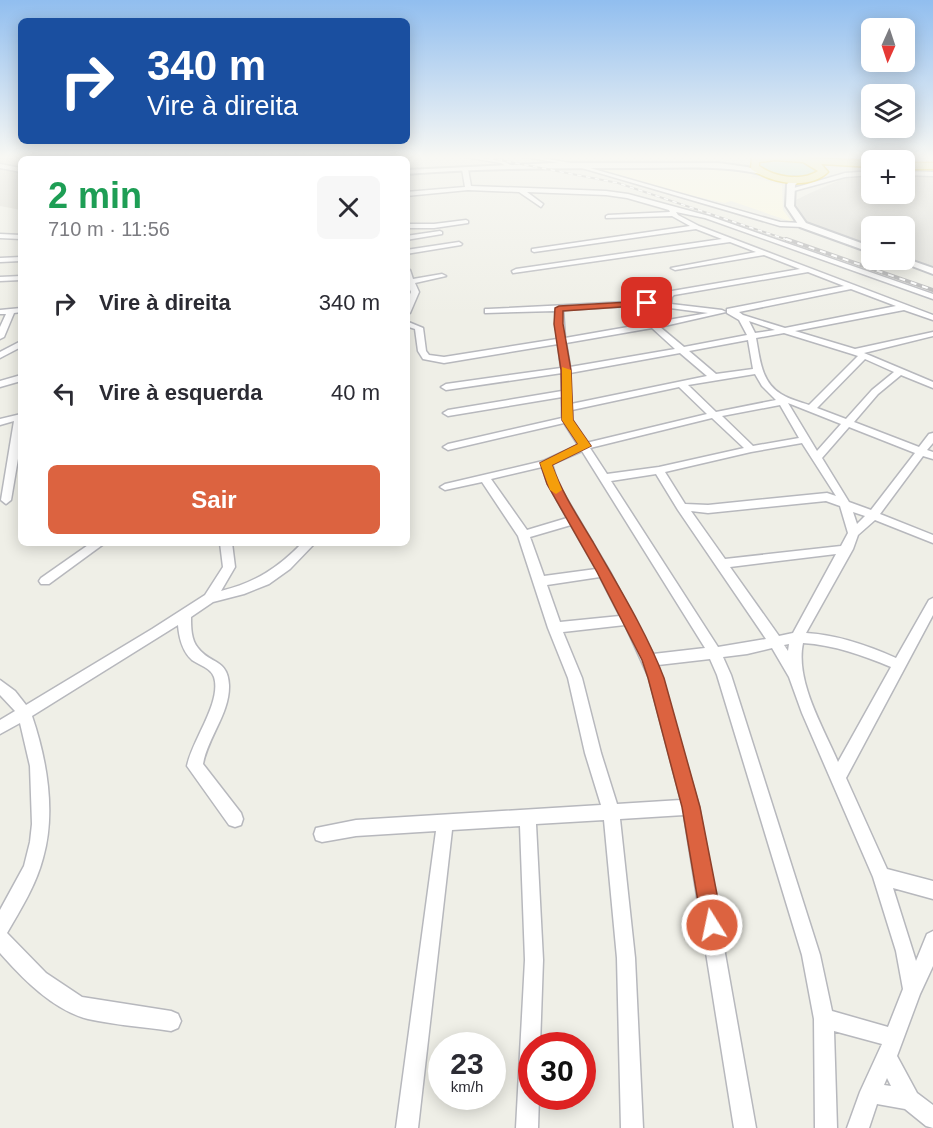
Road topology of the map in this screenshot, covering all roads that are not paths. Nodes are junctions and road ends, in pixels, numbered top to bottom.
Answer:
1 (665, 209) edge
2 (726, 209) edge
3 (791, 209) edge
4 (672, 211) junction
5 (608, 217) dead end
6 (466, 222) dead end
7 (803, 225) junction
8 (410, 226) edge
9 (697, 227) junction
10 (440, 233) dead end
11 (0, 236) edge
12 (18, 237) edge
13 (410, 237) edge
14 (731, 239) junction
15 (459, 244) dead end
16 (861, 246) edge
17 (534, 250) dead end
18 (410, 251) edge
19 (767, 253) junction
20 (18, 259) edge
21 (0, 260) edge
22 (915, 264) edge
23 (675, 268) dead end
24 (809, 270) junction
25 (933, 270) edge
26 (516, 271) dead end
27 (442, 276) dead end
28 (410, 277) edge
29 (18, 278) edge
30 (0, 279) edge
31 (412, 281) junction
32 (852, 286) junction
33 (933, 297) edge
34 (667, 304) junction
35 (410, 306) edge
36 (905, 307) junction
37 (559, 308) junction
38 (18, 310) edge
39 (11, 311) junction
40 (488, 311) dead end
41 (0, 312) edge
42 (733, 313) junction
43 (933, 318) edge
44 (410, 325) edge
45 (654, 326) junction
46 (790, 330) junction
47 (933, 334) edge
48 (0, 337) edge
49 (752, 338) junction
50 (561, 341) junction
51 (18, 346) edge
52 (684, 350) junction
53 (859, 354) junction
54 (0, 355) edge
55 (566, 370) junction
56 (758, 371) junction
57 (900, 371) junction
58 (714, 377) junction
59 (17, 379) edge
60 (0, 384) edge
61 (682, 385) junction
62 (933, 385) edge
63 (446, 387) dead end
64 (567, 393) junction
65 (781, 399) junction
66 (813, 410) junction
67 (448, 413) dead end
68 (567, 414) junction
69 (714, 415) junction
70 (18, 418) edge
71 (794, 420) junction
72 (0, 422) edge
73 (848, 424) junction
74 (18, 427) edge
75 (933, 436) edge
76 (804, 440) junction
77 (585, 446) junction
78 (448, 447) dead end
79 (751, 449) junction
80 (922, 452) junction
81 (933, 456) edge
82 (817, 457) junction
83 (546, 463) junction
84 (659, 470) junction
85 (485, 478) junction
86 (606, 478) junction
87 (445, 487) dead end
88 (837, 496) junction
89 (18, 497) edge
90 (3, 501) edge
91 (682, 507) junction
92 (708, 510) junction
93 (873, 516) junction
94 (572, 521) junction
95 (695, 524) junction
96 (855, 533) junction
97 (524, 535) junction
98 (933, 539) edge
99 (95, 546) edge
100 (226, 546) edge
101 (306, 546) edge
102 (847, 549) junction
103 (723, 564) junction
104 (604, 572) junction
105 (45, 581) dead end
106 (540, 582) junction
107 (209, 598) junction
108 (933, 603) edge
109 (184, 616) junction
110 (627, 620) junction
111 (555, 628) junction
112 (797, 637) junction
113 (776, 643) junction
114 (715, 654) junction
115 (649, 660) junction
116 (899, 665) junction
117 (795, 674) junction
118 (0, 686) edge
119 (23, 713) junction
120 (0, 728) edge
121 (838, 777) junction
122 (691, 807) junction
123 (611, 812) junction
124 (528, 818) junction
125 (235, 819) dead end
126 (445, 824) junction
127 (322, 834) dead end
128 (881, 876) junction
129 (933, 890) edge
130 (0, 927) edge
131 (0, 939) edge
132 (933, 940) edge
133 (928, 972) edge
134 (912, 989) junction
135 (825, 1019) junction
136 (171, 1021) dead end
137 (891, 1048) junction
138 (870, 1092) junction
139 (910, 1100) junction
140 (933, 1119) edge
141 (407, 1128) edge
142 (526, 1128) edge
143 (632, 1128) edge
144 (745, 1128) edge
145 (826, 1128) edge
146 (858, 1128) edge

1 - 4 street
2 - 7 street
3 - 7 street
4 - 5 street
4 - 9 street
4 - 33 street
6 - 8 street
7 - 16 street
9 - 14 street
9 - 17 street
10 - 13 street
11 - 12 street
14 - 19 street
14 - 26 street
15 - 18 street
19 - 23 street
19 - 24 street
20 - 21 street
22 - 25 street
24 - 32 street
24 - 34 street
27 - 31 street
28 - 31 street
29 - 30 street
31 - 35 street
32 - 36 street
32 - 42 street
34 - 37 street
34 - 42 street
36 - 43 street
36 - 46 street
37 - 40 street
37 - 50 street
38 - 39 street
39 - 41 street
39 - 48 street
42 - 45 street
42 - 46 street
42 - 49 street
44 - 50 street
45 - 50 street
45 - 52 street
46 - 49 street
46 - 53 street
47 - 53 street
49 - 52 street
49 - 56 street
50 - 55 street
51 - 54 street
52 - 55 street
52 - 58 street
53 - 57 street
53 - 66 street
55 - 63 street
55 - 64 street
56 - 58 street
56 - 65 street
57 - 62 street
57 - 73 street
58 - 61 street
59 - 60 street
61 - 68 street
61 - 69 street
64 - 67 street
64 - 68 street
65 - 66 street
65 - 69 street
65 - 71 street
66 - 71 street
66 - 73 street
68 - 77 street
68 - 78 street
69 - 77 street
69 - 79 street
70 - 72 street
71 - 76 street
73 - 80 street
73 - 82 street
74 - 90 street
75 - 80 street
76 - 79 street
76 - 82 street
77 - 83 street
77 - 86 street
79 - 84 street
80 - 81 street
80 - 93 street
82 - 88 street
83 - 85 street
83 - 94 street
84 - 86 street
84 - 91 street
85 - 87 street
85 - 97 street
86 - 114 street
88 - 92 street
88 - 93 street
88 - 96 street
89 - 90 street
91 - 92 street
91 - 95 street
92 - 95 street
93 - 96 street
93 - 98 street
94 - 97 street
94 - 104 street
95 - 103 street
96 - 102 street
97 - 106 street
99 - 105 street
100 - 107 street
101 - 107 street
102 - 103 street
102 - 112 street
103 - 113 street
104 - 106 street
104 - 110 street
106 - 111 street
107 - 109 street
108 - 116 street
109 - 119 street
109 - 125 street
110 - 111 street
110 - 115 street
111 - 123 street
112 - 113 street
112 - 116 street
112 - 117 street
113 - 114 street
113 - 117 street
114 - 115 street
114 - 135 street
115 - 122 street
116 - 121 street
117 - 121 street
118 - 119 street
119 - 120 street
119 - 130 street
121 - 128 street
122 - 123 street
122 - 144 street
123 - 124 street
123 - 143 street
124 - 126 street
124 - 142 street
126 - 127 street
126 - 141 street
128 - 129 street
128 - 134 street
131 - 136 street
132 - 133 street
133 - 134 street
134 - 137 street
135 - 137 street
135 - 145 street
137 - 138 street
137 - 139 street
138 - 139 street
138 - 146 street
139 - 140 street

